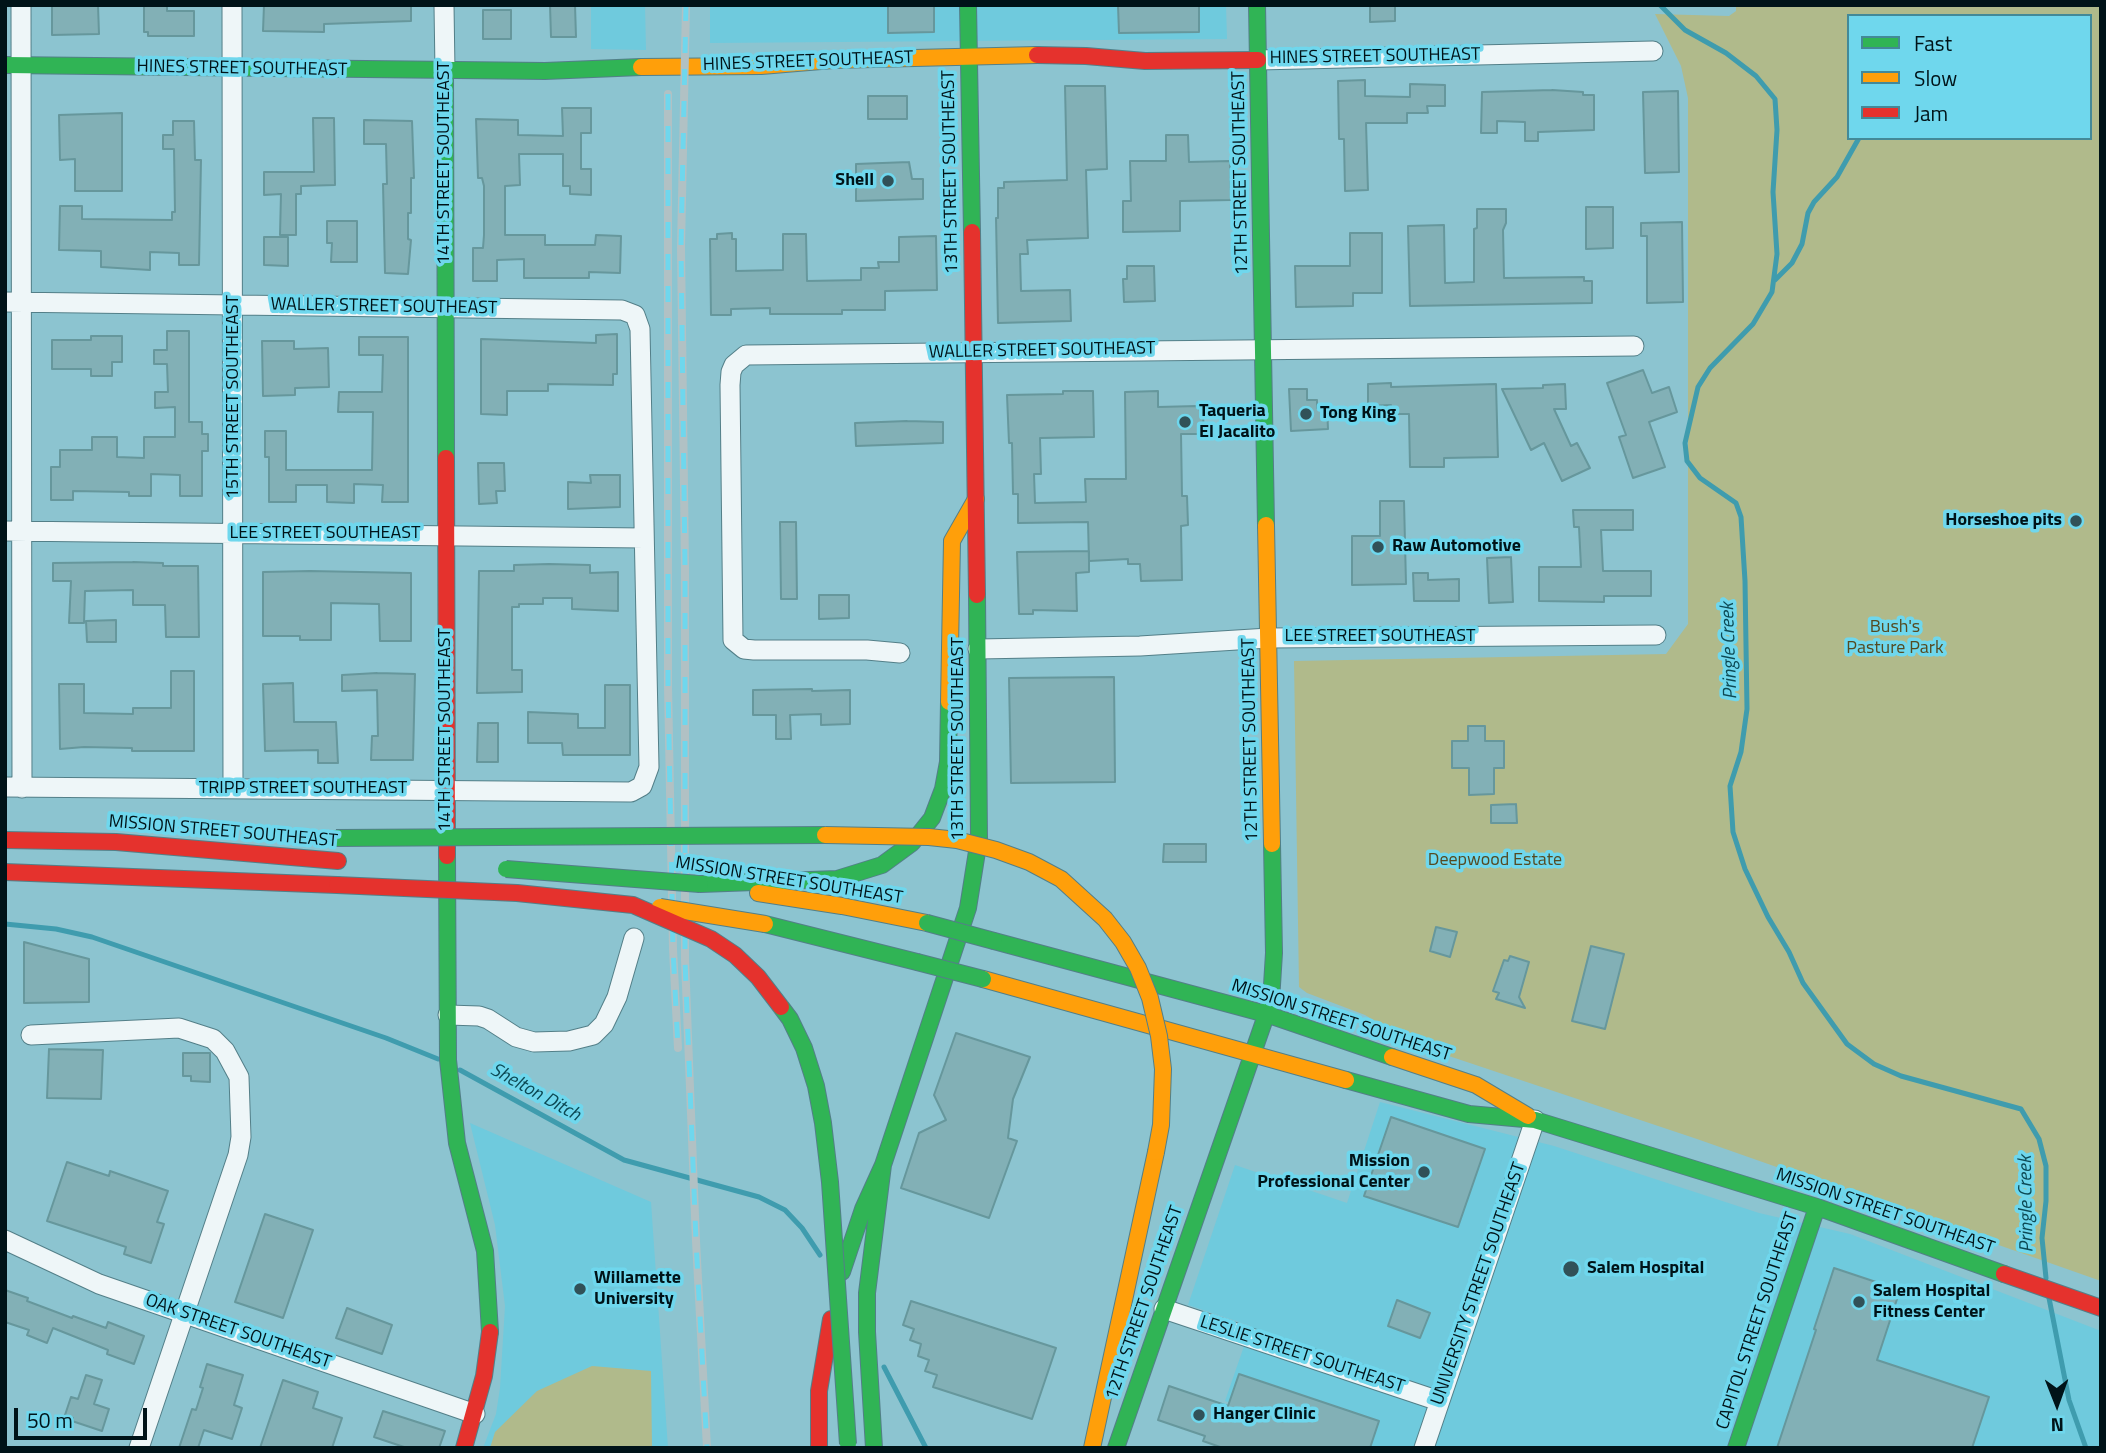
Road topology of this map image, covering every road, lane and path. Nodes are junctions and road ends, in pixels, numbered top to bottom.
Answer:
1 (21, 5) edge
2 (232, 5) edge
3 (444, 5) edge
4 (968, 5) edge
5 (1257, 5) edge
6 (1653, 51) dead end
7 (969, 57) junction
8 (1258, 60) junction
9 (13, 65) edge
10 (232, 69) junction
11 (445, 71) junction
12 (13, 302) edge
13 (234, 304) junction
14 (445, 308) junction
15 (1634, 346) dead end
16 (1264, 350) junction
17 (973, 352) junction
18 (976, 499) junction
19 (13, 531) edge
20 (234, 533) junction
21 (446, 535) junction
22 (645, 538) junction
23 (1656, 635) dead end
24 (1269, 638) junction
25 (978, 649) junction
26 (900, 653) dead end
27 (14, 787) edge
28 (233, 789) junction
29 (447, 790) junction
30 (250, 838) dead end
31 (330, 838) dead end
32 (5, 840) edge
33 (116, 842) junction
34 (344, 861) dead end
35 (434, 866) dead end
36 (462, 867) dead end
37 (489, 868) dead end
38 (5, 872) edge
39 (768, 888) junction
40 (632, 905) junction
41 (634, 938) dead end
42 (1266, 1014) junction
43 (448, 1021) junction
44 (31, 1035) dead end
45 (1252, 1054) junction
46 (1535, 1120) junction
47 (883, 1165) junction
48 (1817, 1207) junction
49 (5, 1240) edge
50 (2098, 1307) edge
51 (1164, 1309) junction
52 (185, 1313) junction
53 (1439, 1401) junction
54 (475, 1414) junction
55 (848, 1446) edge
56 (139, 1448) edge
57 (464, 1448) edge
58 (819, 1448) edge
59 (874, 1448) edge
60 (1092, 1448) edge
61 (1116, 1448) edge
62 (1424, 1448) edge
63 (1736, 1448) edge

1 - 9 street
2 - 10 street, 15TH STREET SOUTHEAST
3 - 11 street, 14TH STREET SOUTHEAST
4 - 7 main road, 13TH STREET SOUTHEAST
5 - 8 main road, 12TH STREET SOUTHEAST
6 - 8 street, HINES STREET SOUTHEAST
7 - 8 main road, HINES STREET SOUTHEAST
7 - 11 main road, HINES STREET SOUTHEAST
7 - 17 main road, 13TH STREET SOUTHEAST
8 - 16 main road, 12TH STREET SOUTHEAST
9 - 10 main road, HINES STREET SOUTHEAST
9 - 12 street
10 - 11 main road, HINES STREET SOUTHEAST
10 - 13 street, 15TH STREET SOUTHEAST
11 - 14 main road, 14TH STREET SOUTHEAST
12 - 13 street, WALLER STREET SOUTHEAST
12 - 19 street
13 - 14 street, WALLER STREET SOUTHEAST
13 - 20 street, 15TH STREET SOUTHEAST
14 - 21 main road, 14TH STREET SOUTHEAST
14 - 22 street, WALLER STREET SOUTHEAST
15 - 16 street, WALLER STREET SOUTHEAST
16 - 17 street, WALLER STREET SOUTHEAST
16 - 24 main road, 12TH STREET SOUTHEAST
17 - 18 main road, 13TH STREET SOUTHEAST
17 - 26 street, WALLER STREET SOUTHEAST
18 - 25 main road, 13TH STREET SOUTHEAST
18 - 39 main road
19 - 20 street, LEE STREET SOUTHEAST
19 - 27 street
20 - 21 street, LEE STREET SOUTHEAST
20 - 28 street, 15TH STREET SOUTHEAST
21 - 22 street, LEE STREET SOUTHEAST
21 - 29 main road, 14TH STREET SOUTHEAST
22 - 29 street, TRIPP STREET SOUTHEAST
23 - 24 street, LEE STREET SOUTHEAST
24 - 25 street, LEE STREET SOUTHEAST
24 - 42 main road, 12TH STREET SOUTHEAST
25 - 47 main road, 13TH STREET SOUTHEAST
27 - 28 street, TRIPP STREET SOUTHEAST
28 - 29 street, TRIPP STREET SOUTHEAST
29 - 43 main road, 14TH STREET SOUTHEAST
30 - 33 main road
31 - 60 main road, bridge
32 - 33 main road, MISSION STREET SOUTHEAST
33 - 34 main road, MISSION STREET SOUTHEAST
35 - 36 main road
37 - 39 main road, MISSION STREET SOUTHEAST, bridge
38 - 40 main road, MISSION STREET SOUTHEAST, bridge
39 - 42 main road, MISSION STREET SOUTHEAST, bridge
40 - 45 main road, MISSION STREET SOUTHEAST, bridge
40 - 55 main road, bridge
41 - 43 street
42 - 45 main road, 12TH STREET SOUTHEAST
42 - 46 main road, MISSION STREET SOUTHEAST
43 - 54 main road, 14TH STREET SOUTHEAST
44 - 52 street
45 - 46 main road, MISSION STREET SOUTHEAST
45 - 51 main road, 12TH STREET SOUTHEAST
46 - 48 main road, MISSION STREET SOUTHEAST
46 - 53 street, UNIVERSITY STREET SOUTHEAST
47 - 58 main road, 13TH STREET SOUTHEAST, bridge
47 - 59 main road
48 - 50 main road, MISSION STREET SOUTHEAST
48 - 63 main road, CAPITOL STREET SOUTHEAST
49 - 52 street, OAK STREET SOUTHEAST
51 - 53 street, LESLIE STREET SOUTHEAST
51 - 61 main road, 12TH STREET SOUTHEAST
52 - 54 street, OAK STREET SOUTHEAST
52 - 56 street
53 - 62 street, UNIVERSITY STREET SOUTHEAST
54 - 57 main road, 14TH STREET SOUTHEAST

